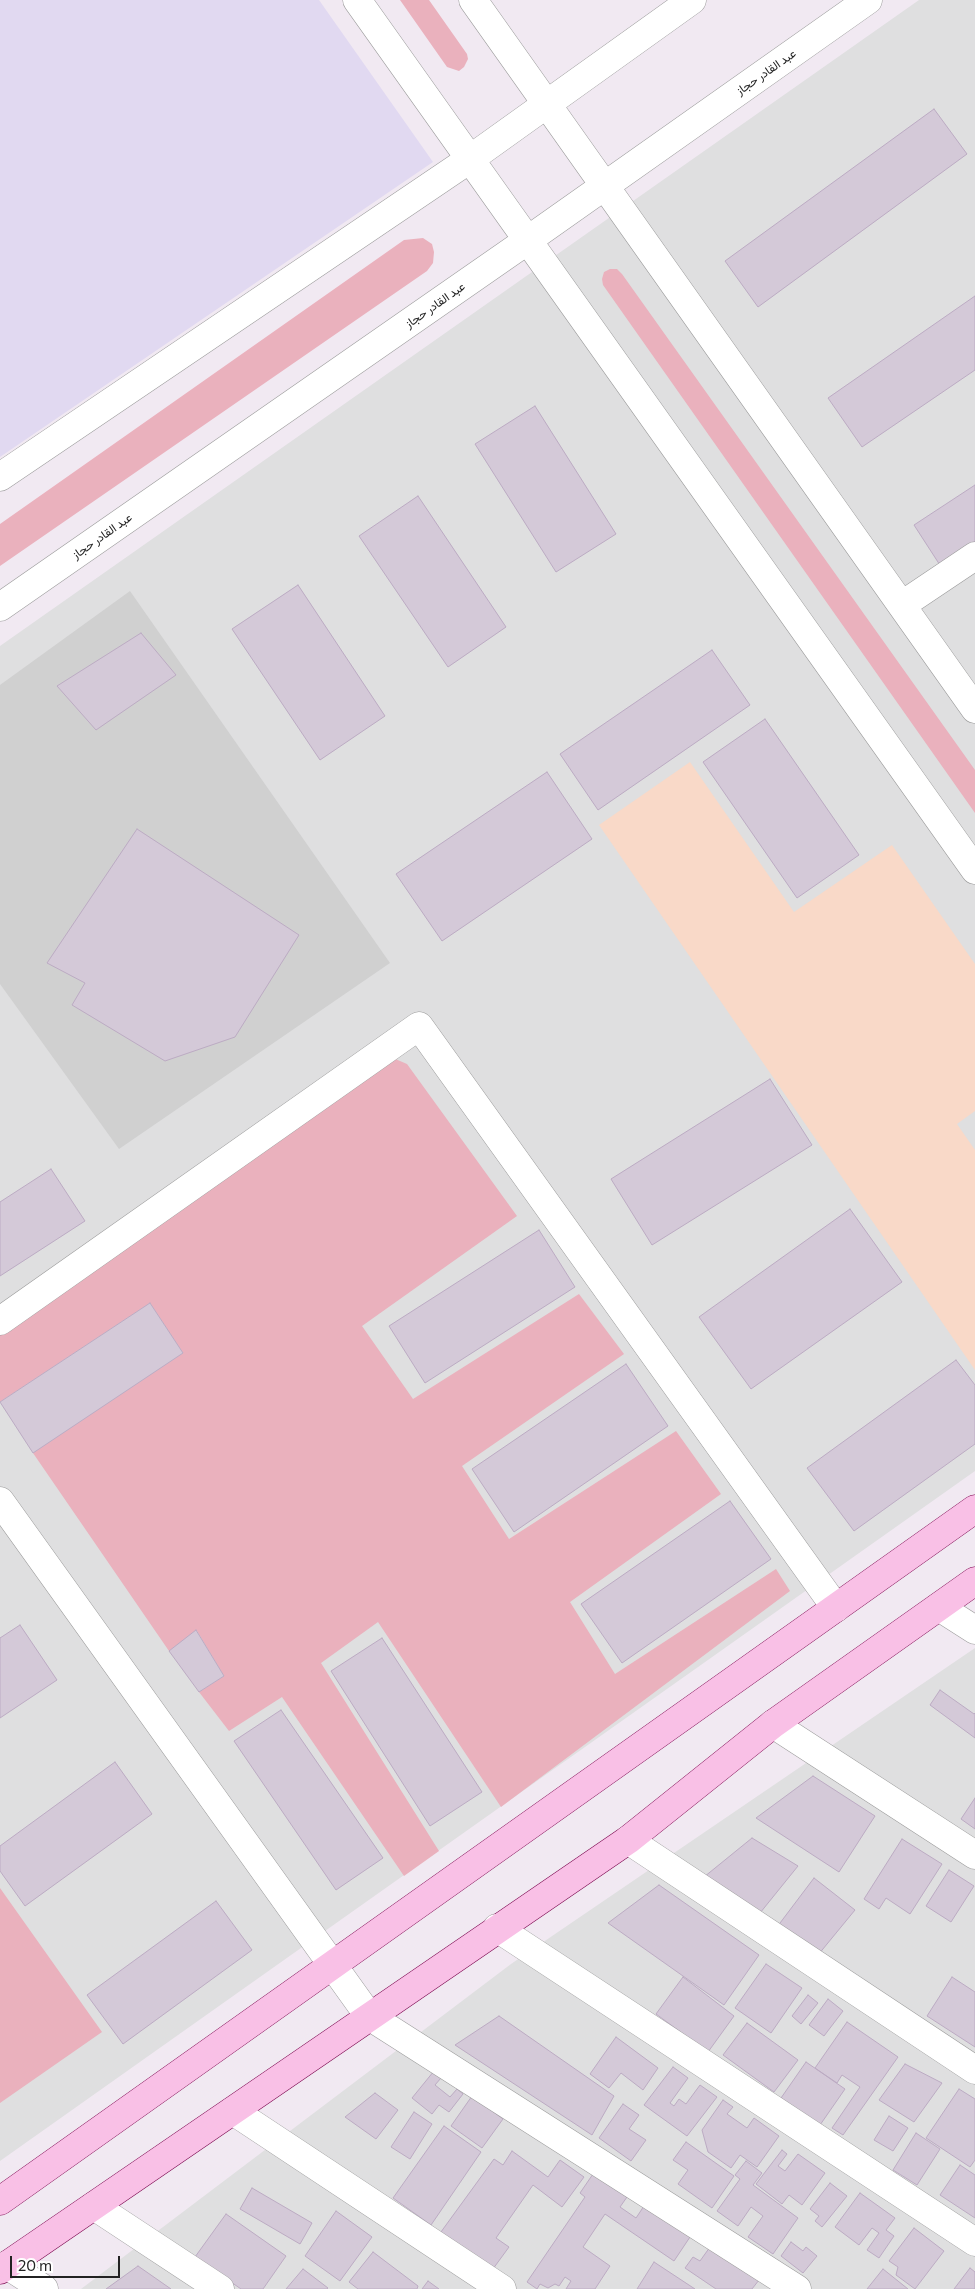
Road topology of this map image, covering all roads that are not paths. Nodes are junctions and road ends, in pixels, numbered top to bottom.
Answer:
1 (357, 0) edge
2 (473, 0) edge
3 (692, 0) edge
4 (868, 0) edge
5 (547, 104) junction
6 (470, 159) junction
7 (605, 186) junction
8 (528, 240) junction
9 (0, 477) edge
10 (975, 556) edge
11 (902, 605) junction
12 (0, 607) edge
13 (975, 709) edge
14 (975, 870) edge
15 (0, 1321) edge
16 (0, 1501) edge
17 (975, 1509) edge
18 (975, 1581) edge
19 (939, 1606) junction
20 (836, 1608) junction
21 (975, 1630) edge
22 (773, 1724) junction
23 (628, 1840) junction
24 (975, 1856) edge
25 (497, 1928) junction
26 (333, 1966) junction
27 (369, 2016) junction
28 (975, 2070) edge
29 (232, 2111) junction
30 (0, 2201) edge
31 (94, 2206) junction
32 (975, 2242) edge
33 (4, 2267) edge
34 (44, 2289) edge
35 (220, 2289) edge
36 (502, 2289) edge
37 (796, 2289) edge

1 - 6 street
2 - 5 street
3 - 5 street
4 - 7 street, عبد القادر حجاز
5 - 6 street
5 - 7 street
6 - 8 street
6 - 9 street
7 - 8 street, عبد القادر حجاز
7 - 11 street
8 - 12 street, عبد القادر حجاز
8 - 14 street
10 - 11 street
11 - 13 street
15 - 20 street
16 - 26 street
17 - 20 main road
18 - 19 main road
19 - 21 street
19 - 22 main road
20 - 26 main road
22 - 23 main road
22 - 24 street
23 - 25 main road
23 - 28 street
25 - 27 main road
25 - 32 street
26 - 27 street
26 - 30 main road
27 - 29 main road
27 - 37 street
29 - 31 main road
29 - 36 street
31 - 33 main road
31 - 35 street
33 - 34 street

